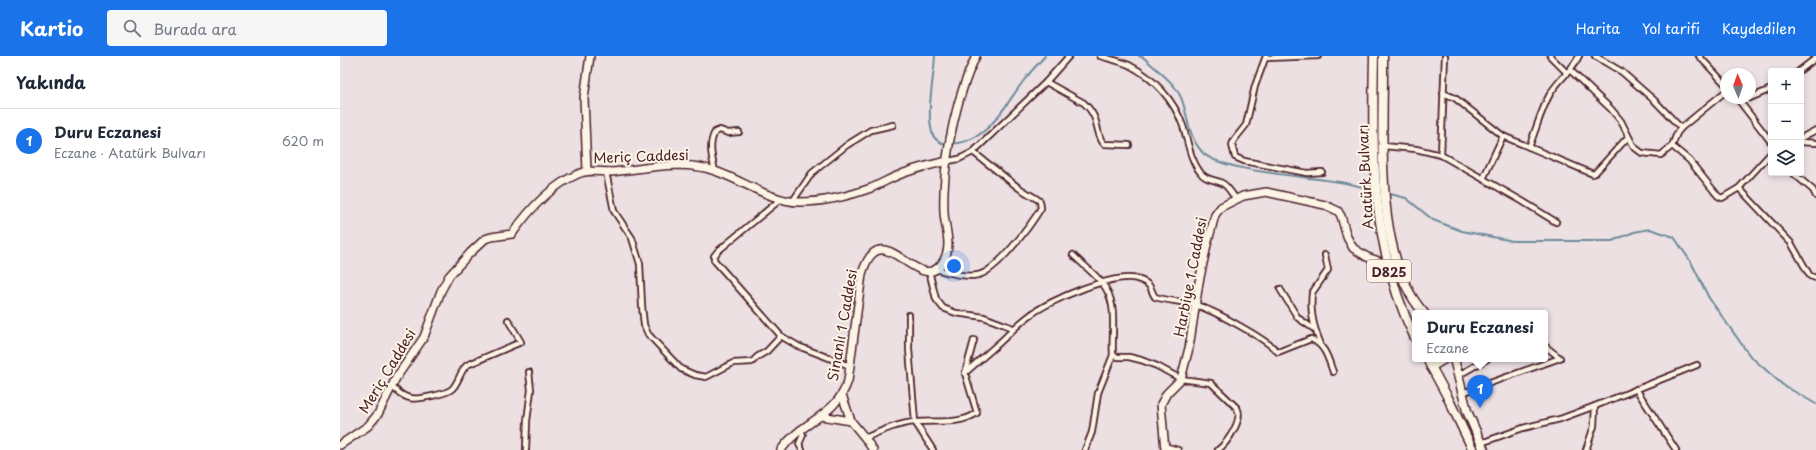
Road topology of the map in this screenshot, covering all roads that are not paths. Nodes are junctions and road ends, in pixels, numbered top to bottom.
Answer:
1 (590, 56) edge
2 (976, 56) edge
3 (1069, 56) edge
4 (1100, 56) edge
5 (1318, 56) edge
6 (1374, 56) edge
7 (1383, 56) edge
8 (1445, 56) edge
9 (1550, 56) edge
10 (1579, 56) edge
11 (1595, 56) edge
12 (1699, 56) edge
13 (1266, 57) edge
14 (1816, 58) edge
15 (1803, 68) edge
16 (1569, 72) junction
17 (1720, 79) edge
18 (1046, 82) junction
19 (1768, 90) edge
20 (1443, 93) junction
21 (1756, 95) edge
22 (1720, 96) edge
23 (1741, 104) edge
24 (893, 125) dead end
25 (1681, 128) junction
26 (1816, 130) edge
27 (739, 132) dead end
28 (1768, 135) edge
29 (1503, 136) junction
30 (1804, 136) edge
31 (1628, 137) junction
32 (1804, 142) edge
33 (1816, 143) edge
34 (1129, 145) dead end
35 (1383, 146) junction
36 (1672, 146) junction
37 (1529, 147) junction
38 (973, 152) junction
39 (1441, 155) junction
40 (1768, 156) edge
41 (948, 158) junction
42 (1378, 168) junction
43 (587, 171) junction
44 (715, 171) junction
45 (606, 172) junction
46 (1322, 172) dead end
47 (1797, 176) edge
48 (1483, 178) junction
49 (1739, 188) junction
50 (1816, 196) edge
51 (781, 199) junction
52 (1236, 199) junction
53 (792, 202) junction
54 (1556, 222) dead end
55 (1073, 255) dead end
56 (1324, 255) dead end
57 (1387, 264) junction
58 (932, 270) junction
59 (1816, 278) edge
60 (1102, 282) junction
61 (1280, 289) dead end
62 (1196, 305) junction
63 (1422, 310) edge
64 (909, 315) dead end
65 (508, 320) dead end
66 (1013, 328) junction
67 (1314, 329) junction
68 (1412, 331) edge
69 (781, 336) junction
70 (974, 340) dead end
71 (1320, 342) junction
72 (1548, 348) edge
73 (1113, 355) junction
74 (1428, 362) edge
75 (1439, 362) edge
76 (1455, 362) edge
77 (1482, 362) edge
78 (1697, 365) dead end
79 (850, 366) junction
80 (1431, 367) junction
81 (529, 372) dead end
82 (1333, 372) dead end
83 (965, 373) junction
84 (1459, 375) junction
85 (1181, 379) junction
86 (392, 387) junction
87 (1636, 389) junction
88 (1462, 394) junction
89 (842, 395) junction
90 (1596, 406) junction
91 (821, 416) junction
92 (851, 421) junction
93 (915, 422) junction
94 (800, 429) junction
95 (865, 438) junction
96 (340, 445) edge
97 (1483, 446) edge
98 (1165, 448) edge
99 (526, 450) edge
100 (781, 450) edge
101 (802, 450) edge
102 (873, 450) edge
103 (933, 450) edge
104 (1085, 450) edge
105 (1178, 450) edge
106 (1218, 450) edge
107 (1473, 450) edge
108 (1586, 450) edge
109 (1676, 450) edge

1 - 43 street
2 - 41 street
3 - 18 street
4 - 52 street
5 - 13 street
6 - 42 highway, Atatürk Bulvarı / D825
7 - 35 highway, Atatürk Bulvarı / D825
8 - 20 street
9 - 16 street
10 - 16 street
11 - 25 street
12 - 17 street
13 - 46 street
14 - 15 street
16 - 31 street
16 - 37 street
18 - 34 street
18 - 38 street
19 - 21 street
20 - 29 street
20 - 39 street
22 - 25 street
23 - 28 street
24 - 53 street
25 - 36 street
26 - 30 street
27 - 44 street
29 - 37 street
29 - 48 street
31 - 36 street
31 - 37 street
32 - 33 street
35 - 39 street
35 - 42 highway, Atatürk Bulvarı / D825
36 - 49 street
38 - 41 street
38 - 58 street
39 - 48 street
40 - 49 street
41 - 53 street, Meriç Caddesi
41 - 58 street
42 - 57 highway, Atatürk Bulvarı / D825
42 - 63 highway, Atatürk Bulvarı / D825
43 - 45 street, Meriç Caddesi
43 - 86 street, Meriç Caddesi
44 - 45 street, Meriç Caddesi
44 - 51 street, Meriç Caddesi
45 - 69 street
47 - 50 street
48 - 54 street
49 - 59 street
51 - 53 street, Meriç Caddesi
51 - 69 street
52 - 57 street, Harbiye 1 Caddesi
52 - 62 street, Harbiye 1 Caddesi
55 - 60 street
56 - 67 street
57 - 68 highway, Atatürk Bulvarı / D825
58 - 66 street
58 - 79 street, Sinanlı 1 Caddesi
60 - 62 street
60 - 66 street
60 - 73 street
61 - 67 street
62 - 71 street
62 - 85 street, Harbiye 1 Caddesi
64 - 93 street
65 - 86 street
66 - 83 street
67 - 71 street
69 - 79 street
70 - 83 street
71 - 82 street
72 - 88 street
73 - 85 street
73 - 104 street
74 - 80 highway
75 - 80 highway
76 - 84 highway
77 - 84 street
78 - 87 street
79 - 89 street, Sinanlı 1 Caddesi
80 - 107 highway
81 - 99 street
83 - 93 street
84 - 88 highway
85 - 98 street
85 - 106 street
86 - 96 street, Meriç Caddesi
87 - 90 street
87 - 109 street
88 - 97 highway
89 - 91 street, Sinanlı 1 Caddesi
89 - 92 street
90 - 97 street
90 - 108 street
91 - 92 street
91 - 94 street, Sinanlı 1 Caddesi
92 - 95 street
93 - 95 street
93 - 103 street
94 - 100 street, Sinanlı 1 Caddesi
94 - 101 street
95 - 102 street
98 - 105 street

